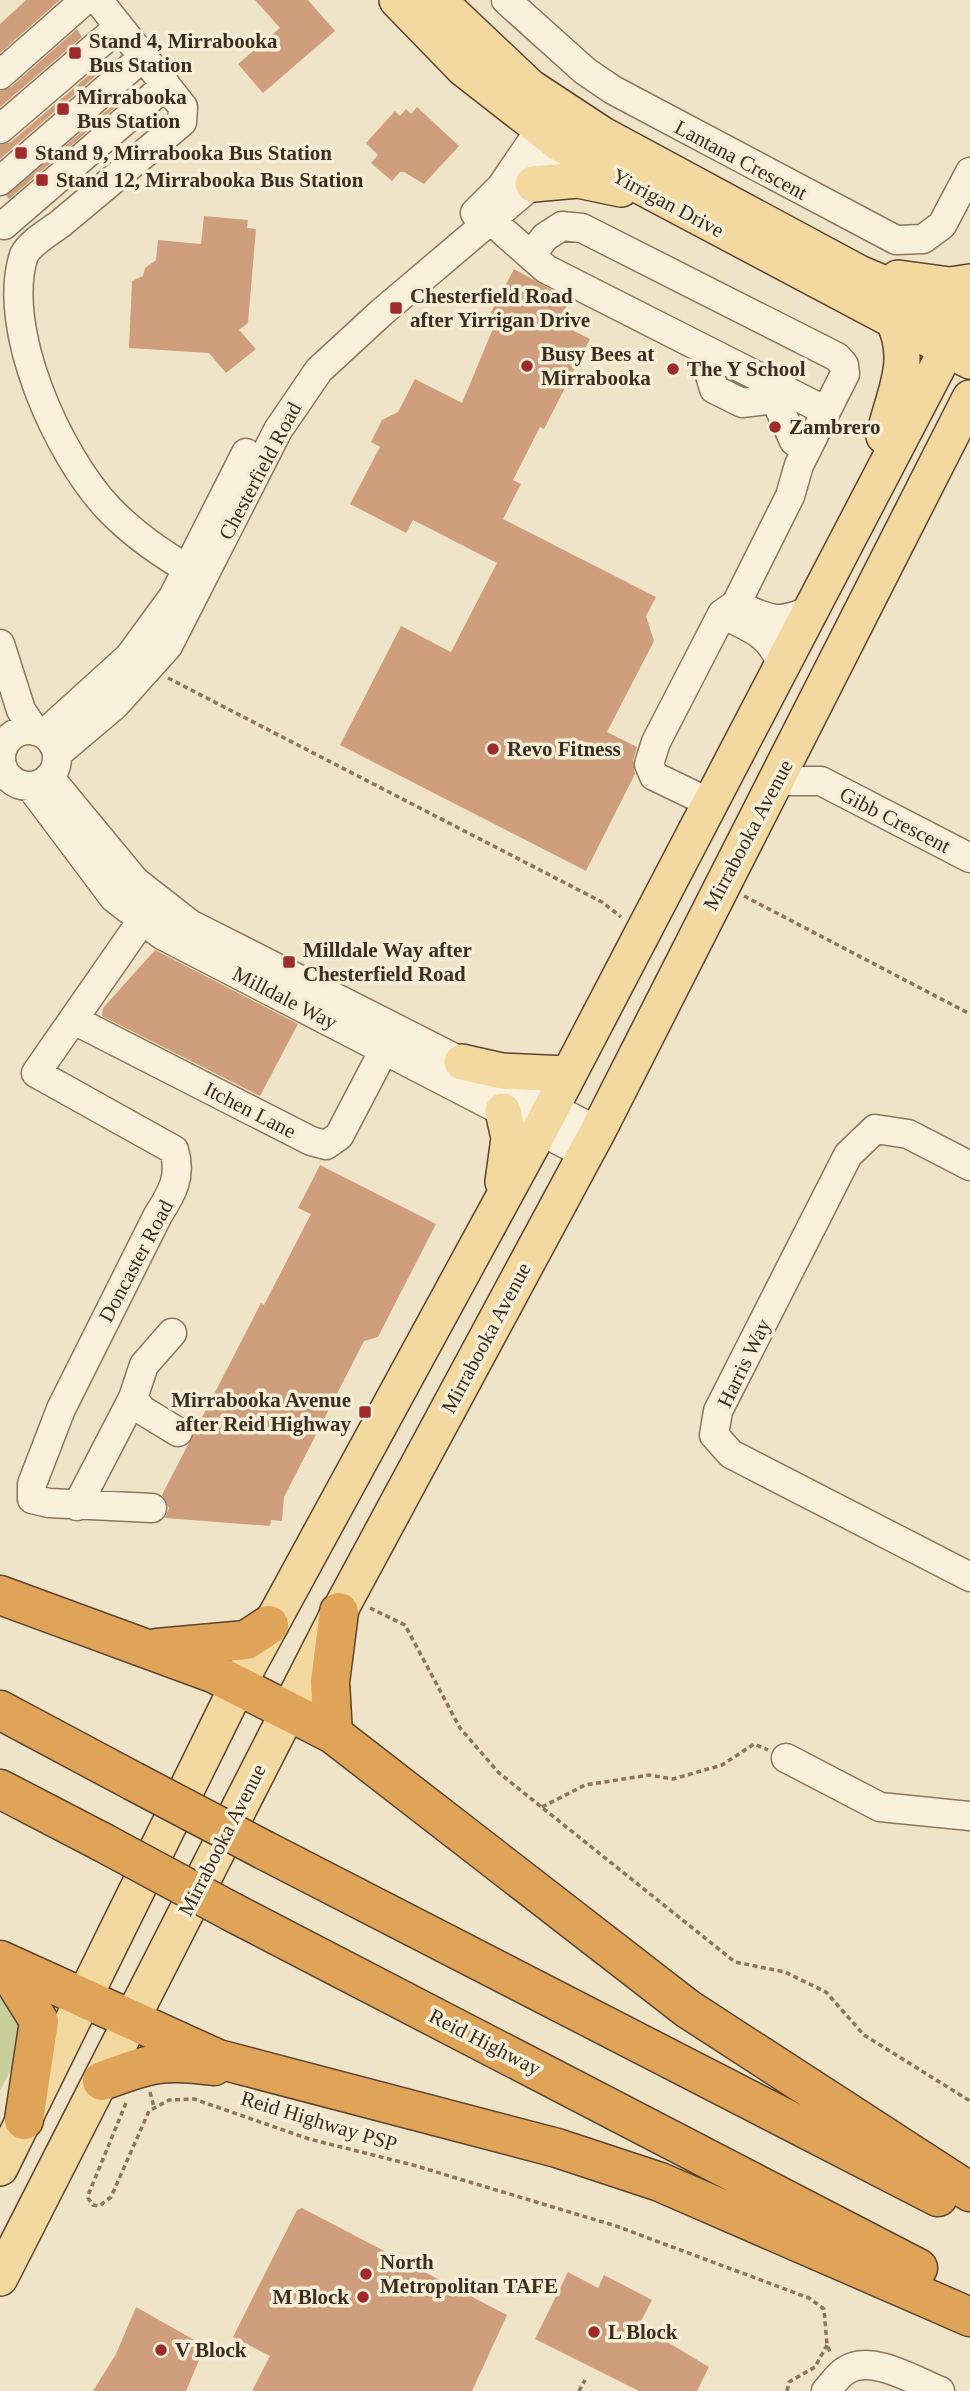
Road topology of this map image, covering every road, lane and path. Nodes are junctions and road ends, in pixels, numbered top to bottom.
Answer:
1 (85, 0) edge
2 (98, 0) edge
3 (397, 0) edge
4 (438, 0) edge
5 (506, 0) edge
6 (119, 27) junction
7 (143, 57) junction
8 (0, 75) edge
9 (166, 85) junction
10 (558, 124) junction
11 (0, 129) edge
12 (970, 172) edge
13 (0, 181) edge
14 (533, 184) junction
15 (662, 199) junction
16 (487, 214) junction
17 (2, 223) edge
18 (26, 252) junction
19 (531, 255) junction
20 (859, 273) junction
21 (970, 282) edge
22 (6, 318) edge
23 (893, 320) junction
24 (964, 332) edge
25 (718, 356) junction
26 (967, 410) edge
27 (826, 411) junction
28 (806, 450) junction
29 (870, 497) junction
30 (894, 546) junction
31 (196, 574) junction
32 (729, 609) junction
33 (812, 609) junction
34 (0, 644) edge
35 (781, 649) junction
36 (163, 675) dead end
37 (0, 687) edge
38 (799, 737) junction
39 (24, 759) edge
40 (777, 781) junction
41 (821, 782) junction
42 (715, 797) junction
43 (743, 839) junction
44 (970, 858) edge
45 (739, 893) dead end
46 (621, 917) dead end
47 (143, 919) junction
48 (970, 1014) edge
49 (74, 1020) junction
50 (384, 1049) junction
51 (462, 1062) junction
52 (566, 1074) junction
53 (503, 1111) junction
54 (544, 1118) junction
55 (591, 1142) junction
56 (970, 1166) edge
57 (498, 1206) junction
58 (172, 1334) dead end
59 (471, 1365) junction
60 (133, 1398) junction
61 (178, 1433) dead end
62 (363, 1452) junction
63 (76, 1506) junction
64 (152, 1508) dead end
65 (970, 1577) edge
66 (0, 1595) edge
67 (353, 1609) junction
68 (269, 1625) junction
69 (152, 1649) junction
70 (238, 1685) junction
71 (289, 1709) junction
72 (0, 1710) edge
73 (333, 1734) junction
74 (786, 1758) joint
75 (0, 1789) edge
76 (541, 1807) junction
77 (970, 1816) edge
78 (2, 1961) edge
79 (83, 1997) junction
80 (132, 2019) junction
81 (143, 2066) junction
82 (261, 2071) junction
83 (102, 2081) junction
84 (970, 2101) edge
85 (24, 2120) junction
86 (0, 2168) edge
87 (970, 2192) edge
88 (970, 2214) edge
89 (0, 2278) edge
90 (970, 2294) edge
91 (970, 2316) edge
92 (827, 2345) junction
93 (585, 2380) dead end
94 (835, 2381) edge
95 (579, 2391) edge
96 (787, 2391) edge
97 (940, 2391) edge

1 - 8 street
2 - 6 street
3 - 10 main road, Yirrigan Drive
4 - 10 main road, Yirrigan Drive
5 - 12 street, Lantana Crescent
6 - 7 street
6 - 11 street
7 - 9 street
7 - 13 street
9 - 17 street
9 - 18 street
10 - 14 street, Chesterfield Road
10 - 15 main road, Yirrigan Drive
10 - 16 street, Chesterfield Road
10 - 20 main road, Yirrigan Drive
14 - 15 main road
14 - 16 street, Chesterfield Road
15 - 23 main road, Yirrigan Drive
16 - 19 street
16 - 31 street, Chesterfield Road
17 - 18 street
18 - 22 street
19 - 25 street
19 - 27 street
20 - 21 main road
20 - 24 main road, Yirrigan Drive
22 - 31 street
23 - 24 main road, Yirrigan Drive
23 - 29 main road
24 - 29 main road
25 - 27 street
25 - 28 street
26 - 30 main road, Mirrabooka Avenue
27 - 28 street
28 - 32 street
29 - 33 main road
30 - 35 main road
30 - 38 main road, Mirrabooka Avenue
31 - 39 street, Chesterfield Road
32 - 33 street
32 - 35 street
32 - 42 street
33 - 35 main road
34 - 39 street, Milldale Way
35 - 42 main road
36 - 46 path
37 - 39 street, Milldale Way
38 - 40 main road, Mirrabooka Avenue
38 - 41 street, Gibb Crescent
39 - 47 street, Milldale Way
39 - 51 street, Milldale Way
40 - 41 street, Gibb Crescent
40 - 43 main road, Mirrabooka Avenue
41 - 44 street, Gibb Crescent
42 - 43 main road
42 - 52 main road
43 - 55 main road, Mirrabooka Avenue
45 - 48 path
47 - 49 street, Doncaster Road
47 - 50 street, Milldale Way
49 - 50 street, Itchen Lane
49 - 63 street, Doncaster Road
50 - 53 street, Milldale Way
51 - 52 main road
51 - 54 street, Milldale Way
52 - 54 main road
53 - 54 street, Milldale Way
53 - 57 main road
54 - 55 street, Milldale Way
54 - 57 main road
55 - 59 main road, Mirrabooka Avenue
56 - 65 street, Harris Way
57 - 62 main road
58 - 60 street
59 - 62 main road
59 - 67 main road, Mirrabooka Avenue
60 - 61 street
60 - 63 street
62 - 68 main road
63 - 64 street, Doncaster Road
66 - 69 highway
67 - 71 main road, Mirrabooka Avenue
67 - 73 highway
67 - 76 path
68 - 69 highway
68 - 70 main road
69 - 70 highway
70 - 71 highway
70 - 79 main road
71 - 73 highway
71 - 80 main road, Mirrabooka Avenue
72 - 88 highway, bridge
73 - 87 highway
74 - 76 path
74 - 77 street
75 - 90 highway, Reid Highway, bridge
76 - 84 path
78 - 79 highway
78 - 85 highway
79 - 80 highway
79 - 85 main road
80 - 82 highway
80 - 83 main road, Mirrabooka Avenue
81 - 82 highway
81 - 83 highway
81 - 92 path, Reid Highway PSP
82 - 91 highway
83 - 89 main road, Mirrabooka Avenue
85 - 86 main road
92 - 94 path, Reid Highway PSP
92 - 96 path
93 - 95 path
94 - 97 street

